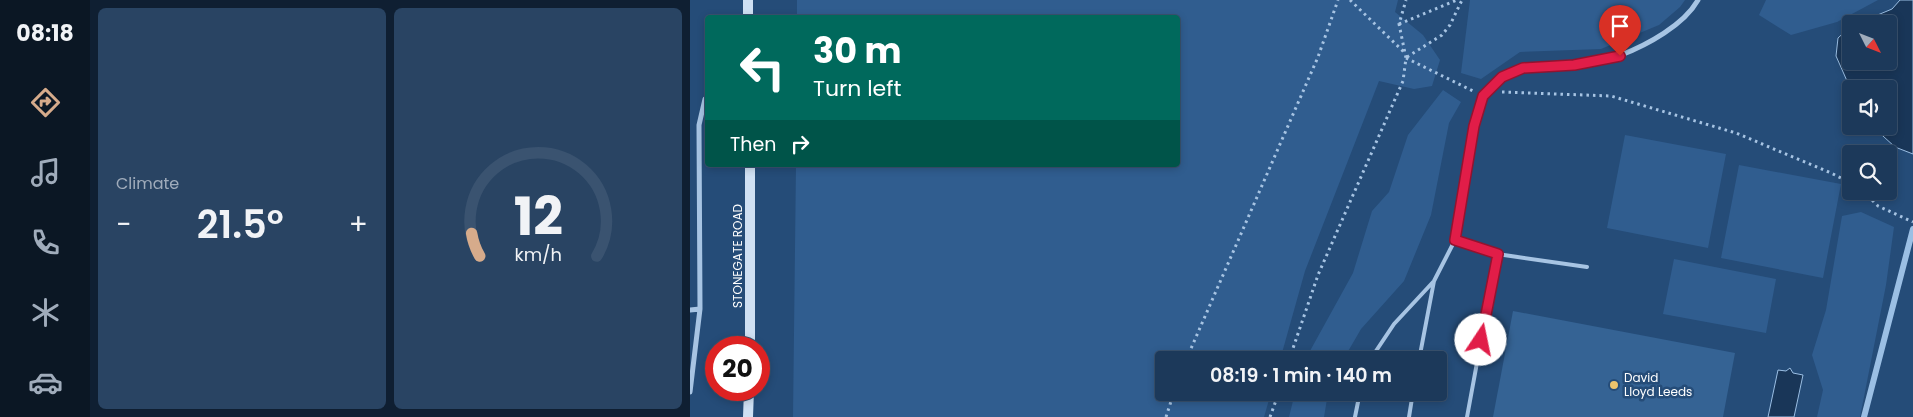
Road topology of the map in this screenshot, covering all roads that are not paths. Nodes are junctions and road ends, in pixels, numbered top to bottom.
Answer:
1 (748, 0) edge
2 (1698, 0) edge
3 (748, 15) edge
4 (705, 99) dead end
5 (1474, 126) joint
6 (750, 167) edge
7 (1455, 240) junction
8 (1498, 254) junction
9 (1587, 267) dead end
10 (1434, 281) junction
11 (700, 309) junction
12 (690, 310) edge
13 (750, 336) edge
14 (1376, 351) edge
15 (1421, 351) edge
16 (690, 392) edge
17 (749, 401) edge
18 (1358, 401) edge
19 (1412, 401) edge
20 (748, 417) edge
21 (1355, 417) edge
22 (1409, 417) edge
23 (1467, 417) edge

1 - 3 main road
2 - 5 street
4 - 11 street
5 - 7 lane
6 - 13 main road, STONEGATE ROAD
7 - 8 lane
7 - 10 lane
8 - 9 lane
8 - 23 lane
10 - 14 lane
10 - 15 lane
11 - 12 street
11 - 16 street
17 - 20 main road
18 - 21 lane
19 - 22 lane

